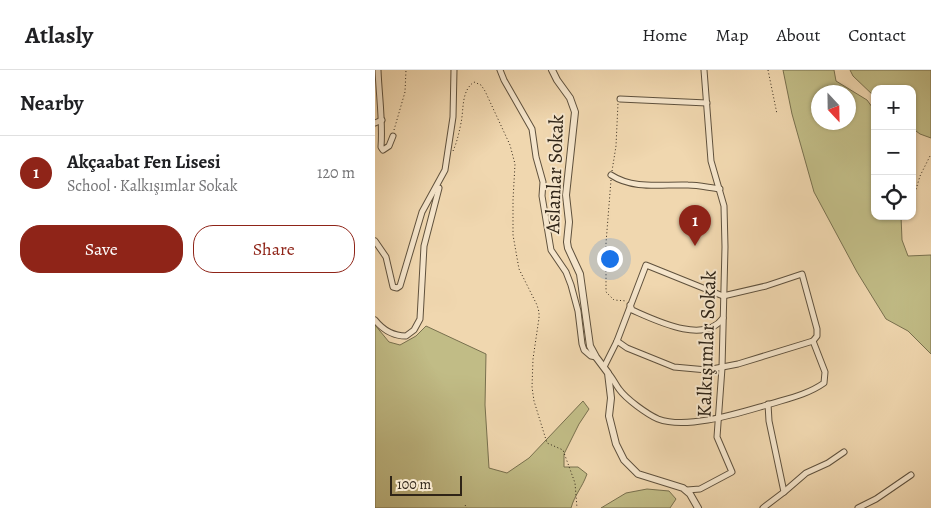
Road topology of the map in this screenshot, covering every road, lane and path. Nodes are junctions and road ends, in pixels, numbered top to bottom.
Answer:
1 (378, 70) edge
2 (406, 70) edge
3 (454, 70) edge
4 (501, 70) edge
5 (552, 70) edge
6 (704, 70) edge
7 (768, 70) edge
8 (620, 99) joint
9 (707, 103) junction
10 (777, 114) dead end
11 (382, 120) junction
12 (375, 123) edge
13 (393, 136) joint
14 (453, 152) dead end
15 (931, 154) edge
16 (611, 175) junction
17 (440, 182) junction
18 (720, 189) junction
19 (916, 189) edge
20 (375, 241) edge
21 (723, 296) junction
22 (630, 305) junction
23 (723, 318) junction
24 (375, 320) edge
25 (617, 341) junction
26 (813, 341) junction
27 (596, 357) junction
28 (722, 368) junction
29 (606, 370) junction
30 (767, 404) junction
31 (719, 418) junction
32 (844, 452) dead end
33 (911, 475) dead end
34 (687, 490) junction
35 (784, 492) junction
36 (465, 505) dead end
37 (467, 508) edge
38 (577, 508) edge
39 (698, 508) edge
40 (763, 508) edge
41 (858, 508) edge

1 - 11 street
2 - 13 path
3 - 17 street
4 - 27 street
5 - 27 street, Aslanlar Sokak
6 - 9 street, Kalkışımlar Sokak
7 - 10 path
8 - 9 street
8 - 16 path
9 - 18 street, Kalkışımlar Sokak
11 - 12 street
11 - 13 street
14 - 38 path
15 - 19 path
16 - 18 street
16 - 22 path
17 - 20 street
17 - 24 street
18 - 21 street, Kalkışımlar Sokak
21 - 22 street
21 - 23 street, Kalkışımlar Sokak
21 - 26 street
22 - 23 street
22 - 25 street
23 - 28 street, Kalkışımlar Sokak
25 - 28 street
25 - 29 street
26 - 28 street
26 - 30 street
27 - 29 street, Aslanlar Sokak
28 - 31 street, Kalkışımlar Sokak
29 - 31 street
29 - 34 street
30 - 31 street
30 - 35 street
31 - 34 street, Kalkışımlar Sokak
32 - 35 street
33 - 41 street
34 - 39 street
35 - 40 street
36 - 37 path

